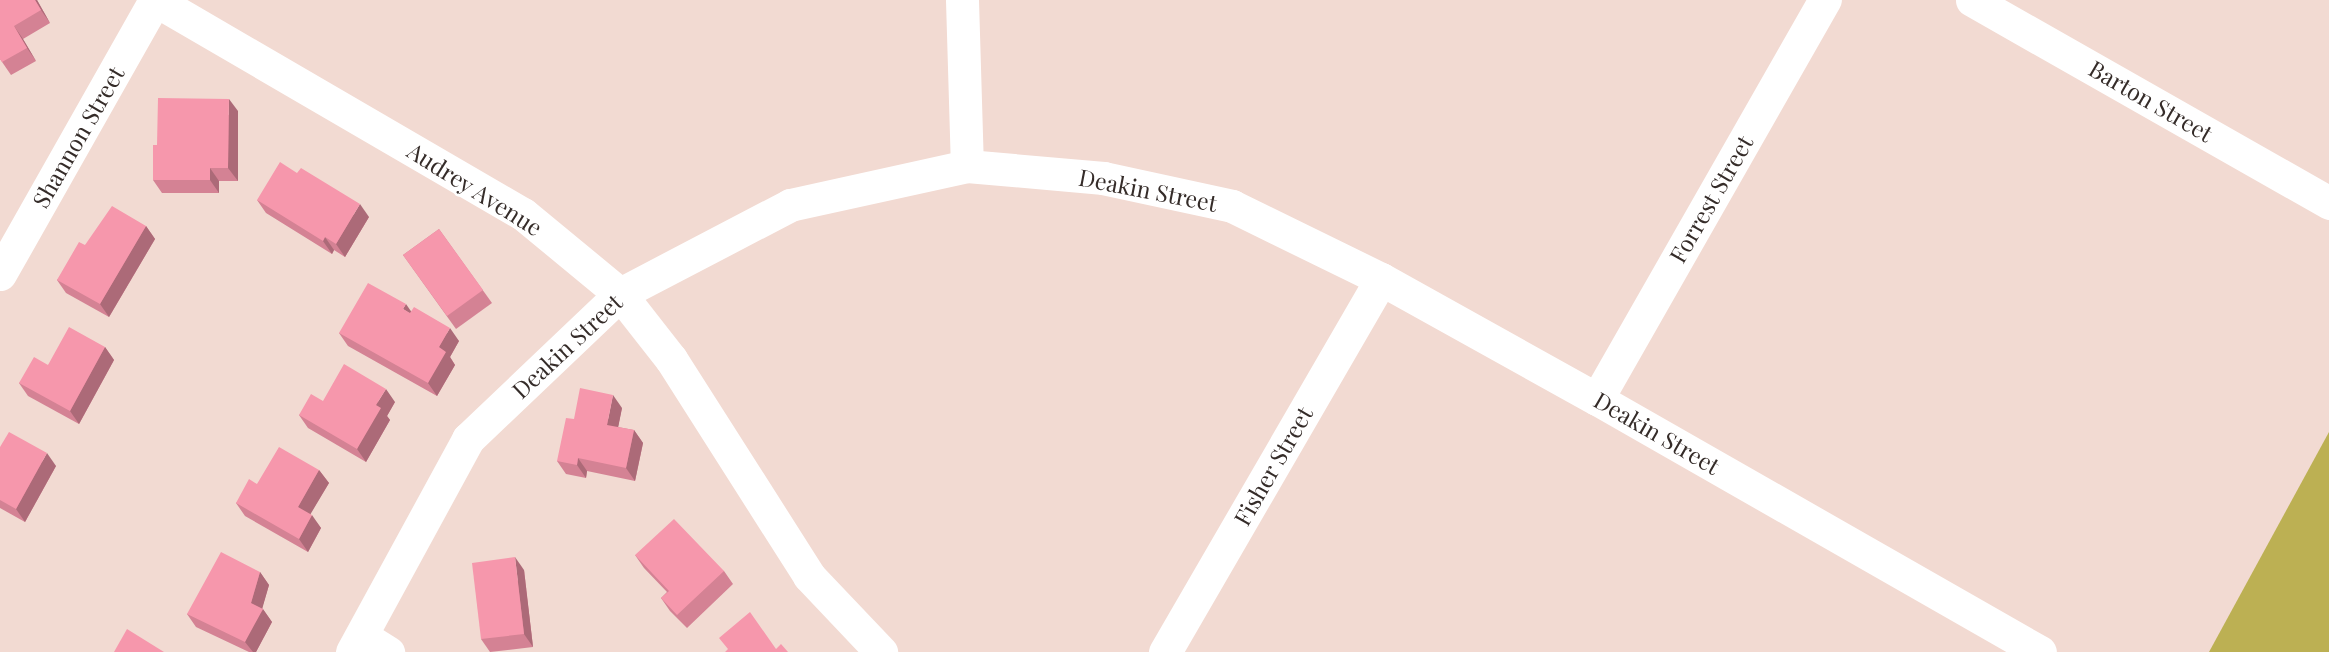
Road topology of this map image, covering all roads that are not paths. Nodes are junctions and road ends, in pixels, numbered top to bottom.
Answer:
1 (155, 0) edge
2 (961, 0) edge
3 (1825, 0) edge
4 (1972, 0) edge
5 (967, 166) junction
6 (2329, 203) edge
7 (0, 274) edge
8 (1381, 279) junction
9 (620, 294) junction
10 (1597, 398) junction
11 (367, 647) edge
12 (881, 652) edge
13 (1165, 652) edge
14 (2040, 652) edge

1 - 7 street, Shannon Street
1 - 9 street, Audrey Avenue
2 - 5 street
3 - 10 street, Forrest Street
4 - 6 street, Barton Street
5 - 8 street, Deakin Street
5 - 9 street, Deakin Street
8 - 10 street, Deakin Street
8 - 13 street, Fisher Street
9 - 11 street, Deakin Street
9 - 12 street, Audrey Avenue
10 - 14 street, Deakin Street

